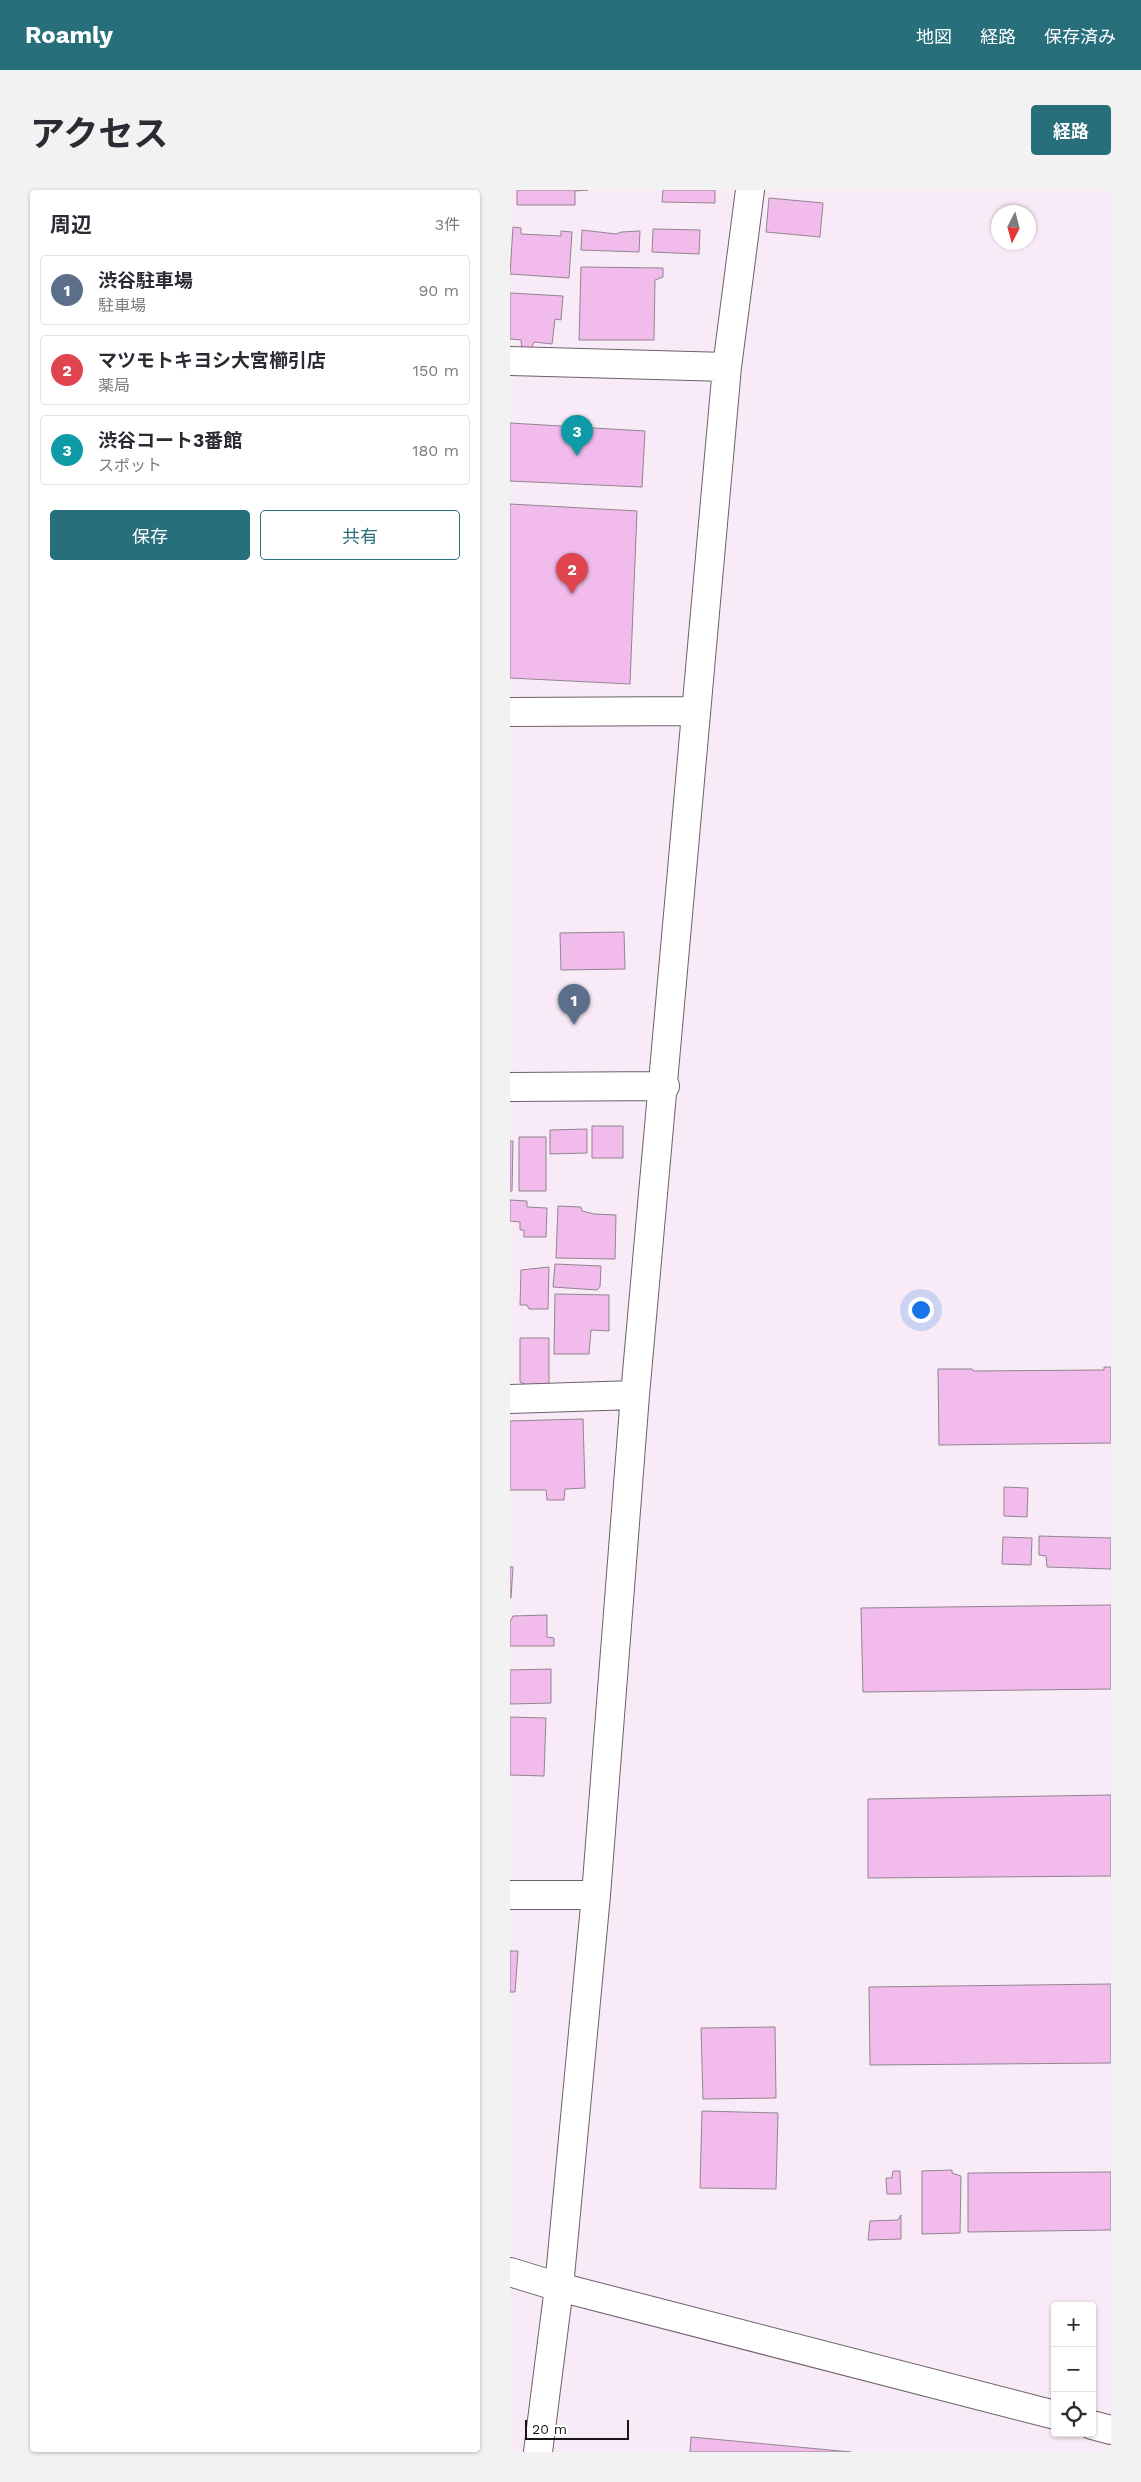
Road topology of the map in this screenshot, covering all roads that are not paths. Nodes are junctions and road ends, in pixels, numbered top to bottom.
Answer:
1 (750, 190) edge
2 (510, 361) edge
3 (727, 367) junction
4 (696, 711) junction
5 (510, 712) edge
6 (664, 1086) junction
7 (510, 1087) edge
8 (635, 1395) junction
9 (510, 1399) edge
10 (510, 1895) edge
11 (596, 1895) junction
12 (510, 2272) edge
13 (559, 2287) junction
14 (1051, 2414) edge
15 (1096, 2426) edge
16 (1111, 2430) edge
17 (538, 2452) edge

1 - 3 street
2 - 3 street
3 - 4 street
4 - 5 street
4 - 6 street
6 - 7 street
6 - 8 street
8 - 9 street
8 - 11 street
10 - 11 street
11 - 13 street
12 - 13 street
13 - 14 street
13 - 17 street
15 - 16 street

